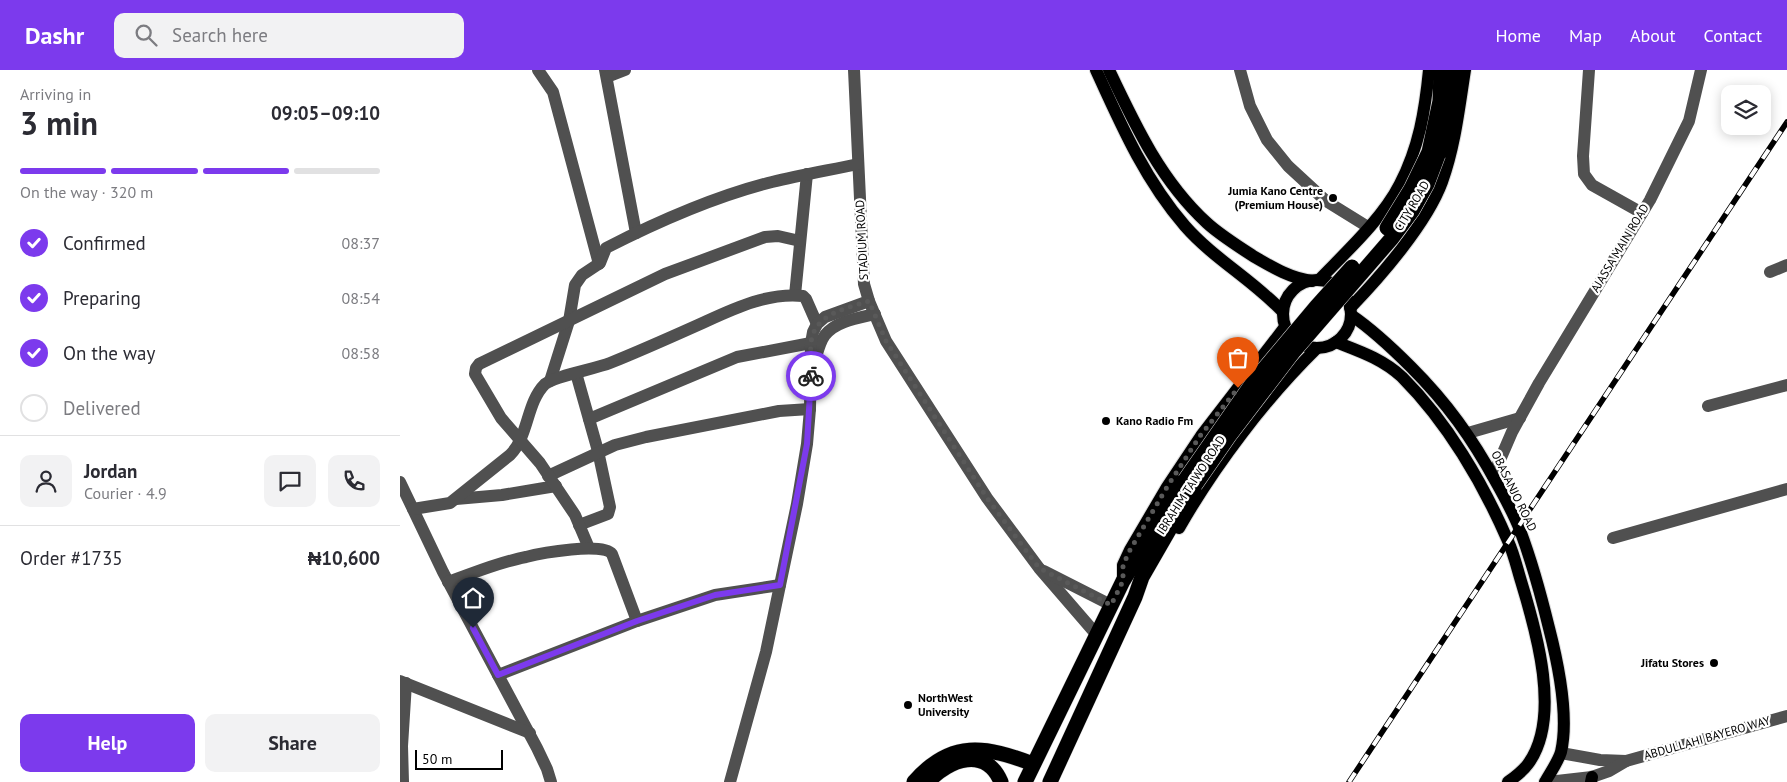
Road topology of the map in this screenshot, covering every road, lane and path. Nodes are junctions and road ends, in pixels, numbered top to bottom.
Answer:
1 (538, 70) edge
2 (626, 70) edge
3 (854, 70) edge
4 (1096, 70) edge
5 (1109, 70) edge
6 (1240, 70) edge
7 (1430, 70) edge
8 (1441, 70) edge
9 (1454, 70) edge
10 (1465, 70) edge
11 (1589, 70) edge
12 (1701, 70) edge
13 (606, 74) edge
14 (1433, 154) junction
15 (858, 164) junction
16 (807, 174) junction
17 (1642, 213) junction
18 (1368, 227) junction
19 (636, 233) junction
20 (800, 241) junction
21 (599, 264) junction
22 (1787, 265) edge
23 (1770, 272) dead end
24 (1315, 280) junction
25 (795, 295) junction
26 (869, 301) junction
27 (1283, 312) junction
28 (1350, 312) junction
29 (875, 314) junction
30 (569, 321) junction
31 (817, 324) junction
32 (1285, 327) junction
33 (1336, 342) junction
34 (811, 343) junction
35 (1317, 348) junction
36 (811, 371) junction
37 (576, 373) junction
38 (550, 381) junction
39 (1787, 385) edge
40 (1708, 406) dead end
41 (810, 409) junction
42 (1520, 418) junction
43 (589, 419) junction
44 (1468, 433) junction
45 (520, 440) junction
46 (598, 451) junction
47 (548, 476) junction
48 (1493, 476) junction
49 (400, 482) edge
50 (556, 486) junction
51 (1787, 489) edge
52 (456, 499) junction
53 (413, 509) junction
54 (579, 525) junction
55 (1613, 538) dead end
56 (589, 548) junction
57 (1528, 553) junction
58 (1514, 558) junction
59 (1039, 568) junction
60 (1131, 576) junction
61 (448, 582) junction
62 (780, 585) junction
63 (1135, 597) junction
64 (1111, 605) junction
65 (637, 621) junction
66 (1096, 634) junction
67 (498, 675) junction
68 (403, 682) edge
69 (1787, 716) edge
70 (530, 733) junction
71 (401, 746) edge
72 (1561, 753) junction
73 (1626, 761) junction
74 (1033, 764) junction
75 (1591, 780) edge
76 (403, 782) edge
77 (551, 782) edge
78 (730, 782) edge
79 (914, 782) edge
80 (928, 782) edge
81 (1001, 782) edge
82 (1025, 782) edge
83 (1050, 782) edge
84 (1508, 782) edge
85 (1547, 782) edge

1 - 21 street
2 - 13 street
3 - 15 street, STADIUM ROAD
4 - 27 main road
5 - 24 main road
6 - 18 street
7 - 18 main road, CITY ROAD
8 - 14 highway
9 - 14 highway
10 - 28 main road, CITY ROAD
11 - 17 street
12 - 17 street, AJASSA MAIN ROAD
13 - 19 street
14 - 60 highway, bridge
15 - 16 street
15 - 26 street, STADIUM ROAD
16 - 19 street
16 - 20 street
17 - 42 street, AJASSA MAIN ROAD
18 - 24 main road, CITY ROAD
19 - 21 street
20 - 25 street
20 - 30 street
21 - 30 street
22 - 23 street
24 - 27 main road
24 - 28 main road
25 - 31 street
25 - 37 street
26 - 29 street, STADIUM ROAD
26 - 31 street
27 - 32 main road
28 - 33 main road
28 - 44 main road, OBASANJO ROAD
29 - 36 street
29 - 59 street, STADIUM ROAD
30 - 38 street
30 - 45 street
31 - 34 street
32 - 35 main road
32 - 60 main road, IBRAHIM TAIWO ROAD
33 - 35 main road
33 - 58 main road
34 - 36 street
34 - 43 street
35 - 63 main road, IBRAHIM TAIWO ROAD
36 - 41 street
37 - 38 street
37 - 43 street
38 - 45 street
39 - 40 street
41 - 46 street
41 - 62 street
42 - 44 street
42 - 48 street, AJASSA MAIN ROAD
43 - 46 street
44 - 48 main road, OBASANJO ROAD
45 - 47 street
45 - 52 street
46 - 47 street
46 - 54 street
47 - 50 street
48 - 57 main road, OBASANJO ROAD
49 - 53 street
50 - 52 street
50 - 54 street
51 - 55 street
52 - 53 street
53 - 61 street
54 - 56 street
56 - 61 street
56 - 65 street
57 - 58 main road
57 - 72 main road, OBASANJO ROAD
58 - 84 main road
59 - 64 street, STADIUM ROAD
59 - 66 street, STADIUM ROAD
60 - 63 highway, IBRAHIM TAIWO ROAD
60 - 64 highway, IBRAHIM TAIWO ROAD
61 - 67 street
62 - 65 street
62 - 78 street
63 - 83 highway, IBRAHIM TAIWO ROAD
64 - 66 highway, IBRAHIM TAIWO ROAD
65 - 67 street
66 - 74 highway, IBRAHIM TAIWO ROAD
67 - 70 street
68 - 70 street
68 - 71 street
69 - 73 street, ABDULLAHI BAYERO WAY
70 - 77 street
71 - 76 street
72 - 73 street
72 - 85 main road, OBASANJO ROAD
73 - 75 street
74 - 79 highway
74 - 82 highway, IBRAHIM TAIWO ROAD
75 - 85 street
80 - 81 highway

